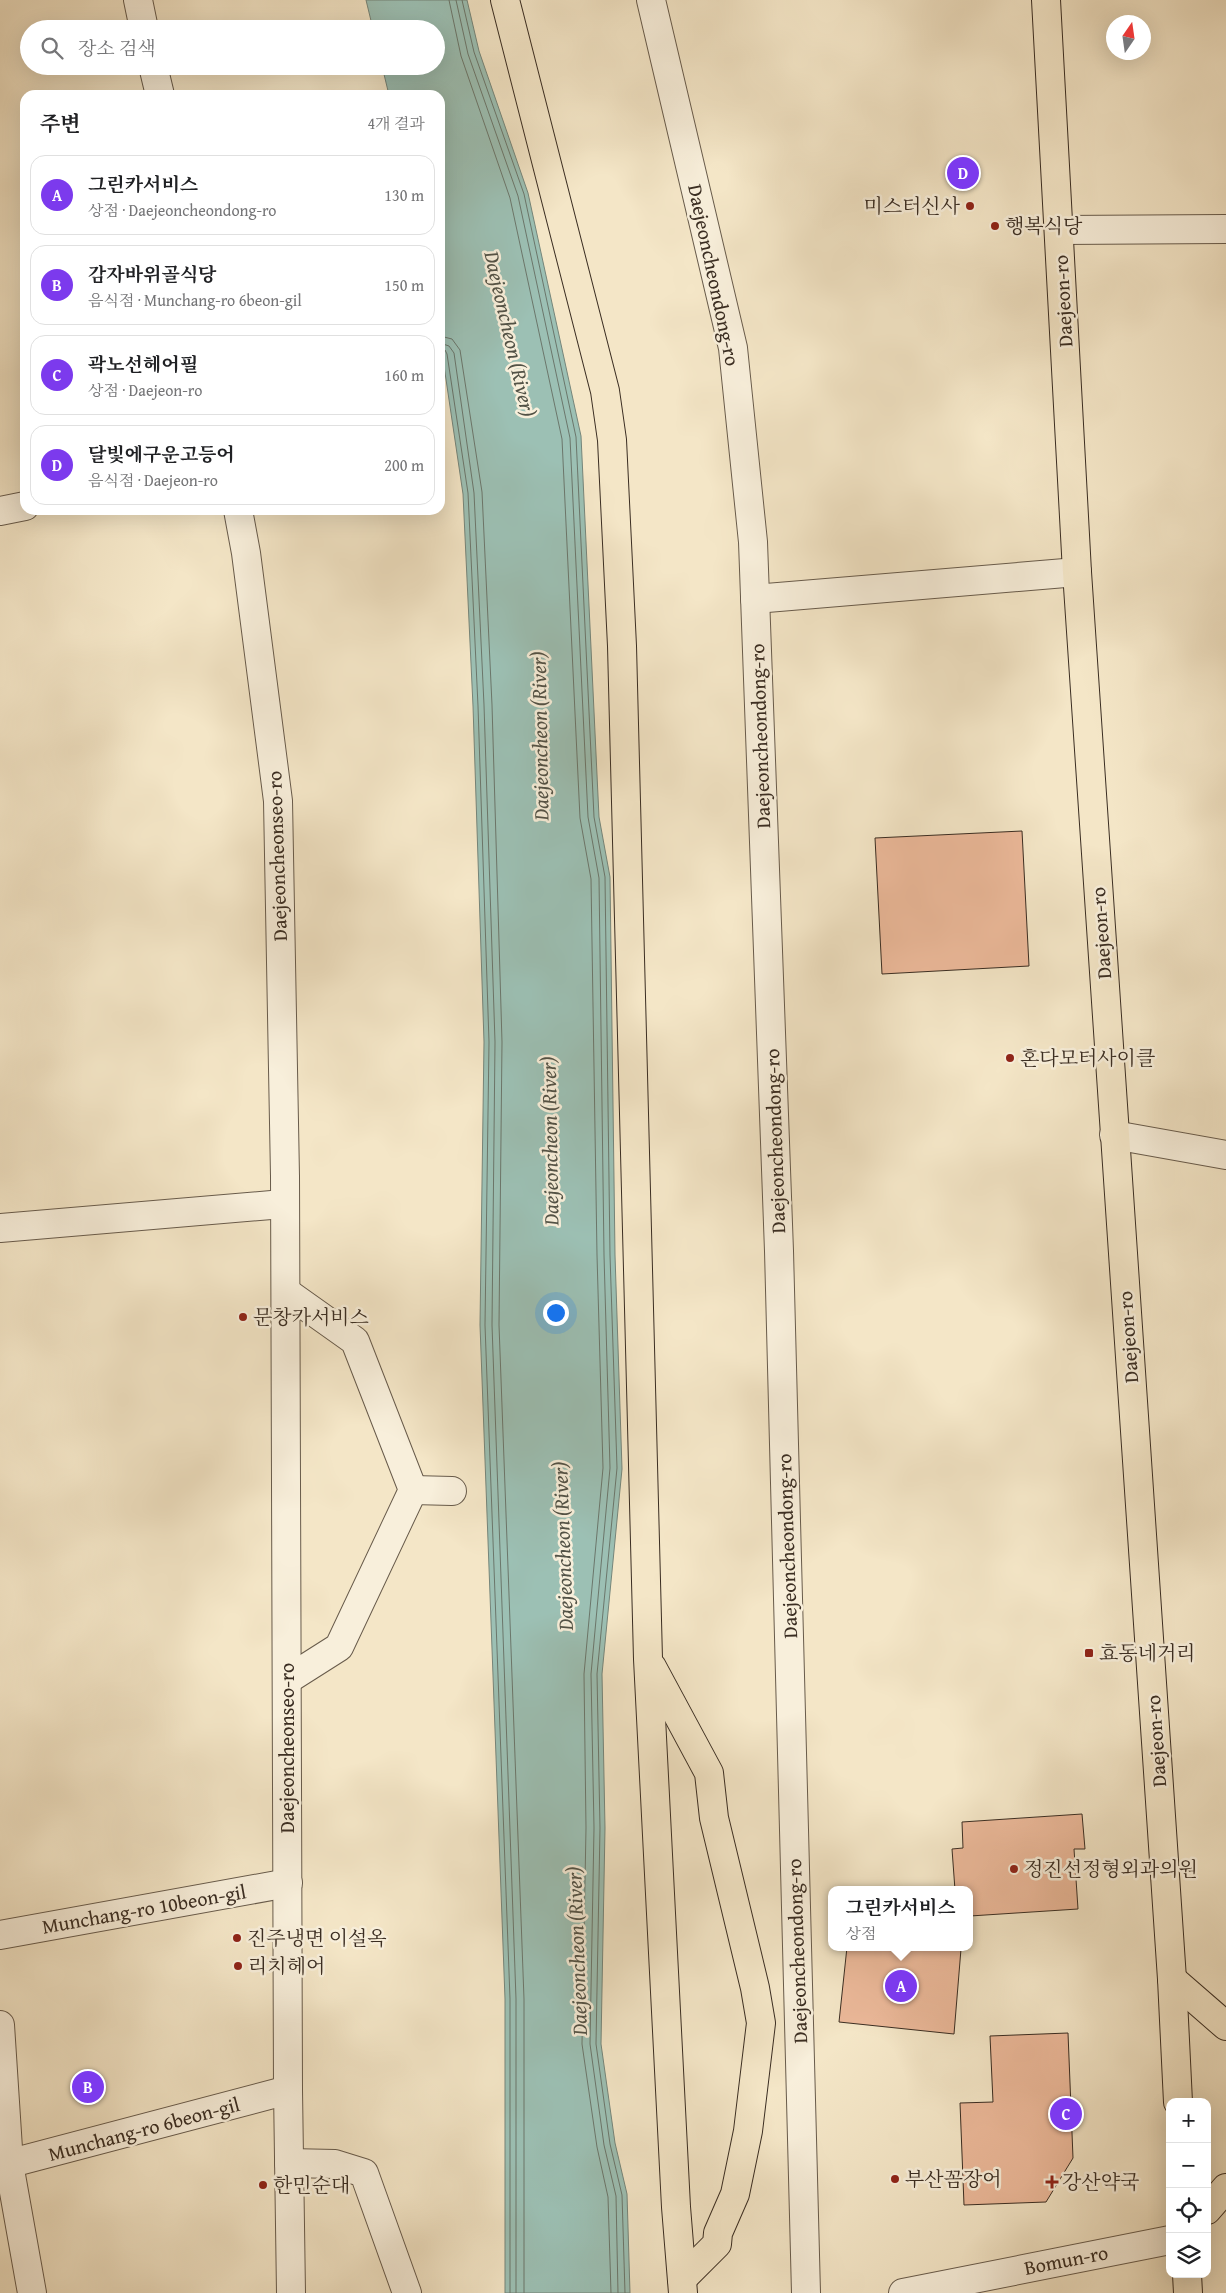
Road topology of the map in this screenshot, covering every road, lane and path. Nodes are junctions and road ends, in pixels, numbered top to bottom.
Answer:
1 (138, 0) edge
2 (505, 0) edge
3 (651, 0) edge
4 (1046, 0) edge
5 (142, 20) edge
6 (155, 75) edge
7 (159, 90) edge
8 (1226, 229) edge
9 (1060, 230) junction
10 (20, 507) edge
11 (0, 512) edge
12 (239, 515) edge
13 (1077, 572) junction
14 (755, 599) junction
15 (1114, 1136) junction
16 (1226, 1155) edge
17 (283, 1204) junction
18 (0, 1228) edge
19 (286, 1292) junction
20 (413, 1490) junction
21 (452, 1491) dead end
22 (648, 1659) junction
23 (287, 1680) junction
24 (288, 1883) junction
25 (0, 1935) edge
26 (1172, 1978) junction
27 (799, 2021) junction
28 (761, 2023) junction
29 (0, 2025) edge
30 (1226, 2026) edge
31 (288, 2090) junction
32 (1178, 2098) edge
33 (289, 2163) junction
34 (4, 2165) edge
35 (1226, 2188) edge
36 (1211, 2205) edge
37 (1166, 2241) edge
38 (1187, 2278) edge
39 (683, 2286) edge
40 (32, 2293) edge
41 (292, 2293) edge
42 (408, 2293) edge
43 (806, 2293) edge
44 (904, 2293) edge
45 (1188, 2293) edge

1 - 5 street
2 - 22 main road
3 - 14 street, Daejeoncheondong-ro
4 - 9 main road, Daejeon-ro
6 - 7 street
8 - 9 street
9 - 13 main road, Daejeon-ro
10 - 11 street
12 - 17 street, Daejeoncheonseo-ro
13 - 14 street
13 - 15 main road, Daejeon-ro
14 - 27 street, Daejeoncheondong-ro
15 - 16 street
15 - 26 main road, Daejeon-ro
17 - 18 street
17 - 19 street, Daejeoncheonseo-ro
19 - 20 street
19 - 23 street, Daejeoncheonseo-ro
20 - 21 street
20 - 23 street
22 - 28 main road
22 - 39 main road
23 - 24 street, Daejeoncheonseo-ro
24 - 25 street, Munchang-ro 10beon-gil
24 - 31 street, Daejeoncheonseo-ro
26 - 30 main road
26 - 32 main road, Daejeon-ro
27 - 28 street
27 - 43 street, Daejeoncheondong-ro
28 - 39 main road
29 - 34 street
31 - 33 street, Daejeoncheonseo-ro
31 - 34 street, Munchang-ro 6beon-gil
33 - 41 street, Daejeoncheonseo-ro
33 - 42 street
34 - 40 street
35 - 36 main road
37 - 44 street, Bomun-ro
38 - 45 main road

